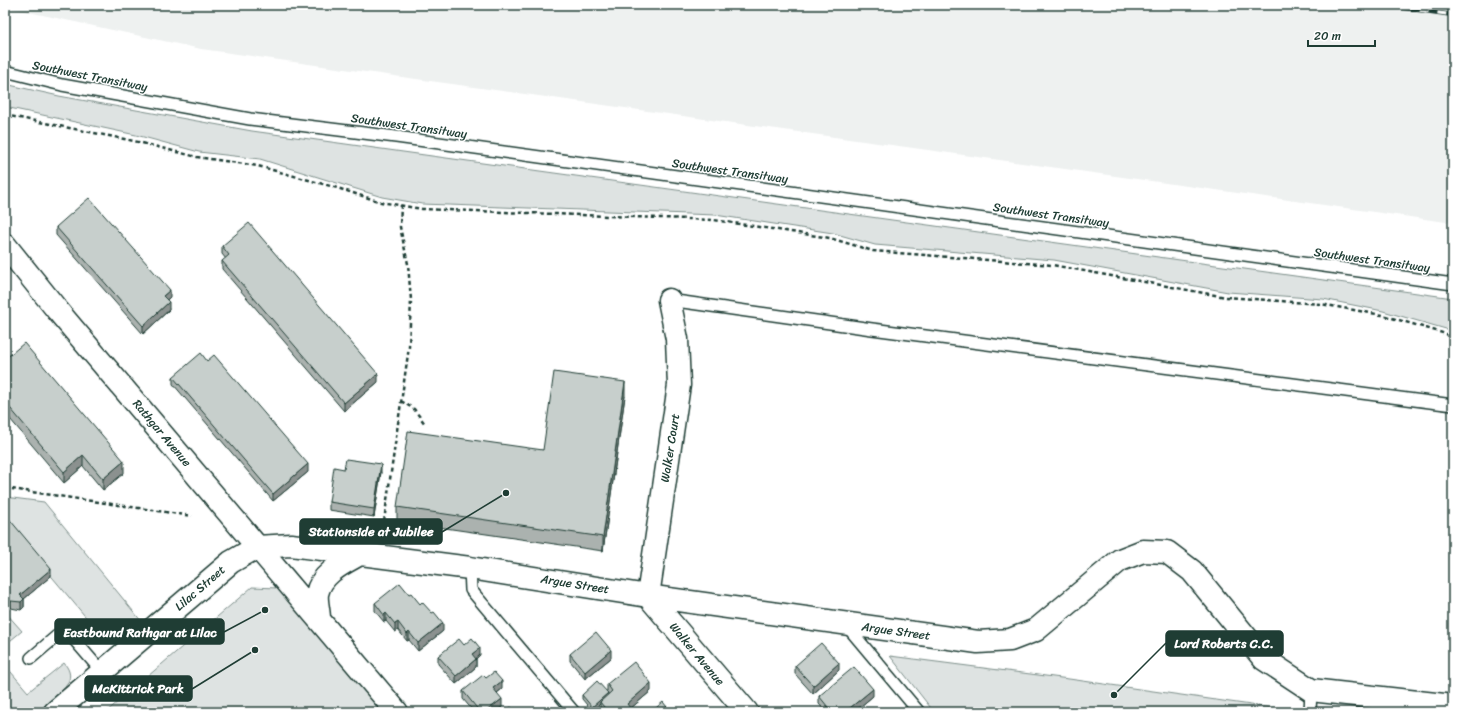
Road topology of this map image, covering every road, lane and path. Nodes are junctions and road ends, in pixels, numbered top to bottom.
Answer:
1 (5, 72) edge
2 (5, 115) edge
3 (401, 205) junction
4 (5, 246) edge
5 (1453, 284) edge
6 (669, 300) joint
7 (1453, 336) edge
8 (401, 401) junction
9 (1453, 405) edge
10 (425, 424) dead end
11 (5, 488) edge
12 (192, 516) dead end
13 (383, 528) dead end
14 (257, 547) junction
15 (360, 554) junction
16 (470, 568) junction
17 (648, 596) junction
18 (319, 619) junction
19 (844, 623) junction
20 (31, 658) dead end
21 (102, 672) junction
22 (1311, 690) junction
23 (1453, 706) edge
24 (55, 712) edge
25 (397, 712) edge
26 (574, 712) edge
27 (747, 712) edge
28 (919, 712) edge
29 (1310, 712) edge

1 - 5 lane, Southwest Transitway
2 - 3 path
3 - 7 path
3 - 8 path
4 - 14 street, Rathgar Avenue
6 - 9 lane
6 - 17 street, Walker Court
8 - 10 path
8 - 13 path
11 - 12 path
14 - 15 street, Argue Street
14 - 18 street, Rathgar Avenue
14 - 21 street, Lilac Street
15 - 16 street, Argue Street
15 - 18 street
16 - 17 street, Argue Street
16 - 26 lane
17 - 19 street, Argue Street
17 - 27 street, Walker Avenue
18 - 25 street, Rathgar Avenue
19 - 22 street, Argue Street
19 - 28 lane
20 - 21 lane
21 - 24 street, Lilac Street
22 - 23 street, Argue Street
22 - 29 lane

